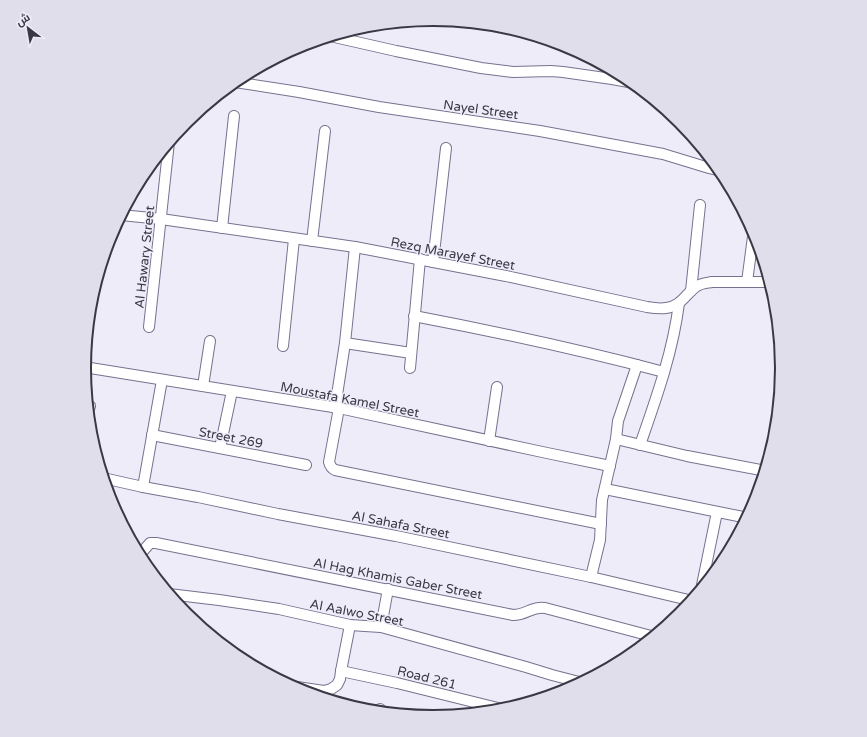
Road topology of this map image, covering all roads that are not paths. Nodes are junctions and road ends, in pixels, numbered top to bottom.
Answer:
1 (342, 39) edge
2 (616, 79) edge
3 (244, 83) edge
4 (234, 116) dead end
5 (325, 132) dead end
6 (446, 148) dead end
7 (169, 152) edge
8 (711, 168) edge
9 (700, 205) dead end
10 (127, 215) edge
11 (161, 219) junction
12 (222, 228) junction
13 (294, 238) junction
14 (312, 241) junction
15 (752, 243) edge
16 (355, 247) junction
17 (420, 260) junction
18 (433, 262) junction
19 (747, 282) junction
20 (764, 282) edge
21 (691, 291) junction
22 (679, 303) junction
23 (414, 316) junction
24 (149, 327) dead end
25 (210, 341) dead end
26 (344, 343) junction
27 (283, 346) dead end
28 (411, 353) junction
29 (637, 365) junction
30 (91, 368) edge
31 (410, 368) dead end
32 (664, 372) junction
33 (162, 380) junction
34 (203, 386) junction
35 (496, 387) dead end
36 (232, 391) junction
37 (337, 408) junction
38 (152, 435) junction
39 (616, 439) junction
40 (490, 441) junction
41 (640, 445) junction
42 (220, 448) junction
43 (306, 465) dead end
44 (610, 466) junction
45 (760, 470) edge
46 (109, 479) edge
47 (143, 487) junction
48 (605, 489) junction
49 (717, 512) junction
50 (742, 517) edge
51 (601, 524) junction
52 (144, 550) edge
53 (591, 577) junction
54 (704, 578) edge
55 (388, 589) junction
56 (177, 595) edge
57 (686, 599) edge
58 (350, 625) junction
59 (381, 627) junction
60 (648, 635) edge
61 (341, 671) junction
62 (575, 681) edge
63 (314, 690) edge
64 (489, 706) edge

1 - 2 street
3 - 8 street, Nayel Street
4 - 12 street
5 - 14 street
6 - 18 street
7 - 11 street, Al Hawary Street
9 - 21 street
10 - 11 street, Rezq Marayef Street
11 - 12 street, Rezq Marayef Street
11 - 24 street, Al Hawary Street
12 - 13 street, Rezq Marayef Street
13 - 14 street, Rezq Marayef Street
13 - 27 street
14 - 16 street, Rezq Marayef Street
15 - 19 street
16 - 17 street, Rezq Marayef Street
16 - 26 street
17 - 18 street, Rezq Marayef Street
17 - 23 street
18 - 22 street, Rezq Marayef Street
19 - 20 street
19 - 21 street
21 - 22 street
22 - 32 street
23 - 28 street
23 - 29 street
25 - 34 street
26 - 28 street
26 - 37 street
28 - 31 street
29 - 32 street
29 - 39 street
30 - 33 street, Moustafa Kamel Street
32 - 41 street
33 - 34 street, Moustafa Kamel Street
33 - 38 street
34 - 36 street, Moustafa Kamel Street
35 - 40 street
36 - 37 street, Moustafa Kamel Street
36 - 42 street
37 - 40 street, Moustafa Kamel Street
37 - 51 street
38 - 42 street, Street 269
38 - 47 street
39 - 41 street
39 - 44 street
40 - 44 street, Moustafa Kamel Street
41 - 45 street
42 - 43 street, Street 269
44 - 48 street
46 - 47 street, Al Sahafa Street
47 - 53 street, Al Sahafa Street
48 - 49 street
48 - 51 street
49 - 50 street
49 - 54 street
51 - 53 street
52 - 55 street, Al Hag Khamis Gaber Street
53 - 57 street, Al Sahafa Street
55 - 59 street
55 - 60 street, Al Hag Khamis Gaber Street
56 - 58 street, Al Aalwo Street
58 - 59 street, Al Aalwo Street
58 - 61 street
59 - 62 street, Al Aalwo Street
61 - 63 street
61 - 64 street, Road 261

